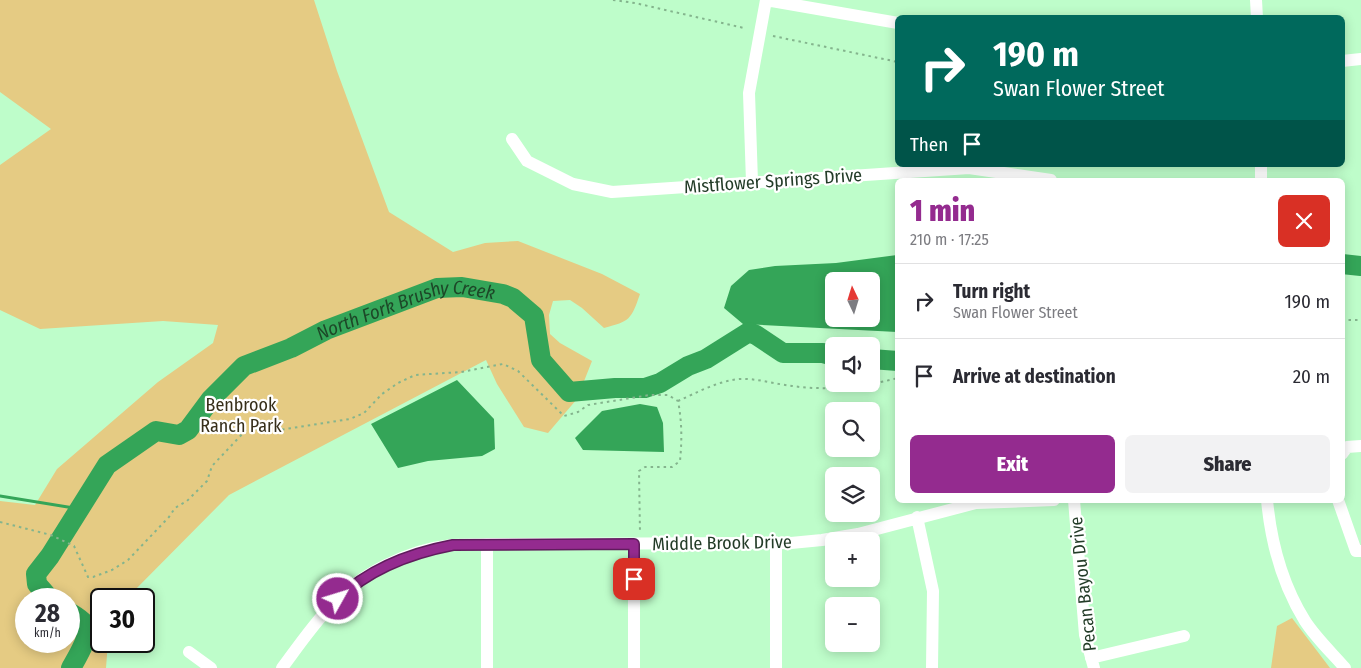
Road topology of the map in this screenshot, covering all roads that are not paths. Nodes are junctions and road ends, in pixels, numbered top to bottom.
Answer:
1 (766, 0) edge
2 (1256, 0) edge
3 (1257, 15) edge
4 (895, 22) edge
5 (1361, 59) edge
6 (1345, 61) edge
7 (512, 139) dead end
8 (1038, 178) edge
9 (752, 182) junction
10 (1361, 446) edge
11 (1345, 450) edge
12 (976, 503) edge
13 (1074, 503) edge
14 (1268, 503) edge
15 (1339, 503) edge
16 (917, 517) junction
17 (637, 538) junction
18 (487, 544) junction
19 (776, 544) junction
20 (1359, 553) edge
21 (1184, 636) dead end
22 (1317, 636) junction
23 (189, 652) dead end
24 (1092, 663) edge
25 (211, 668) edge
26 (282, 668) edge
27 (487, 668) edge
28 (634, 668) edge
29 (776, 668) edge
30 (932, 668) edge
31 (1334, 668) edge
32 (1345, 668) edge

1 - 4 street
1 - 9 street
2 - 3 street
5 - 6 street
7 - 9 street, Mistflower Springs Drive
8 - 9 street, Mistflower Springs Drive
10 - 11 street
12 - 16 street, Middle Brook Drive
13 - 24 street, Pecan Bayou Drive
14 - 22 street
15 - 20 street
16 - 19 street, Middle Brook Drive
16 - 30 street
17 - 18 street, Middle Brook Drive
17 - 19 street, Middle Brook Drive
17 - 28 street
18 - 26 street, Middle Brook Drive
18 - 27 street
19 - 29 street
21 - 24 street
22 - 31 street
22 - 32 street
23 - 25 street

